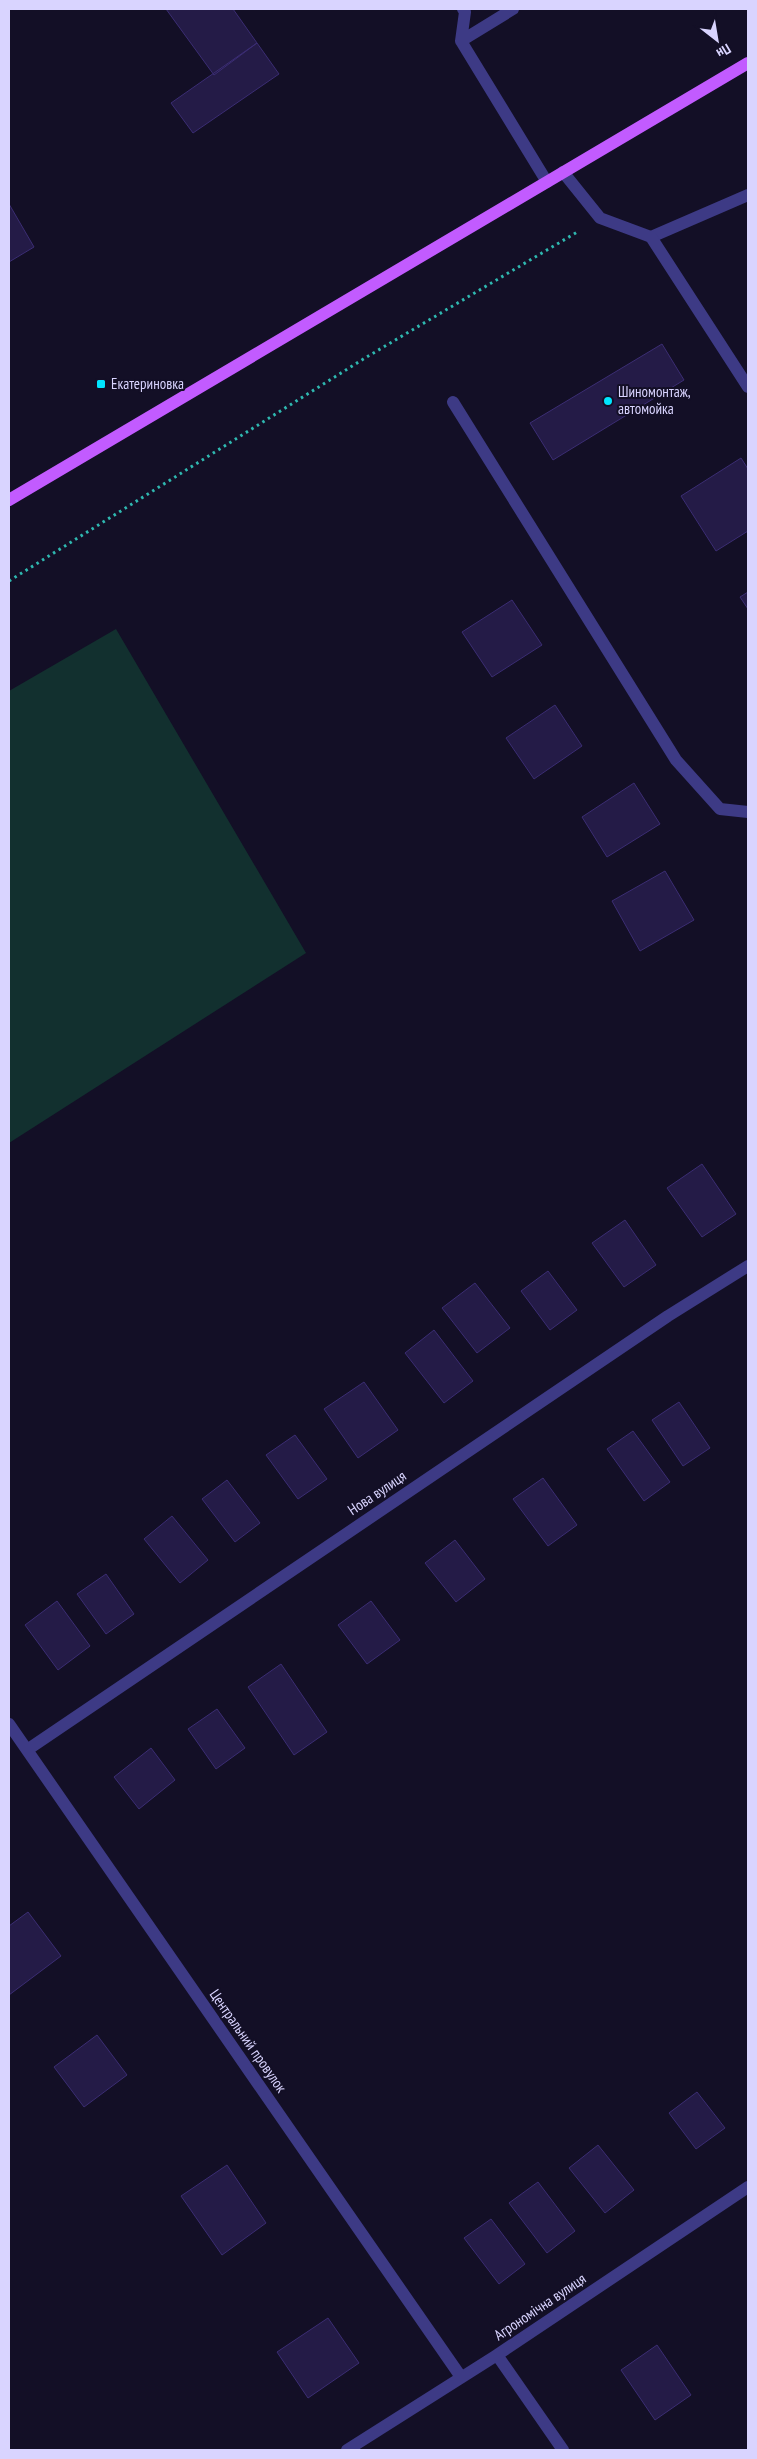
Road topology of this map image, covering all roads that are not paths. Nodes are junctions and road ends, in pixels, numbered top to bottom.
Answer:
1 (464, 9) edge
2 (513, 9) edge
3 (461, 41) junction
4 (748, 63) edge
5 (563, 172) junction
6 (547, 182) junction
7 (748, 195) edge
8 (651, 237) junction
9 (748, 387) edge
10 (452, 402) dead end
11 (9, 500) edge
12 (748, 812) edge
13 (748, 1266) edge
14 (9, 1724) edge
15 (26, 1750) junction
16 (748, 2187) edge
17 (497, 2355) junction
18 (461, 2378) junction
19 (347, 2450) edge
20 (563, 2450) edge

1 - 3 street
2 - 3 street
3 - 6 street
4 - 5 main road
5 - 6 main road
5 - 8 street
6 - 11 main road
7 - 8 street
8 - 9 street
10 - 12 street
13 - 15 street, Нова вулиця
14 - 15 street, Центральний провулок
15 - 18 street, Центральний провулок
16 - 17 street, Агрономічна вулиця
17 - 18 street, Агрономічна вулиця
17 - 20 street
18 - 19 street, Агрономічна вулиця

